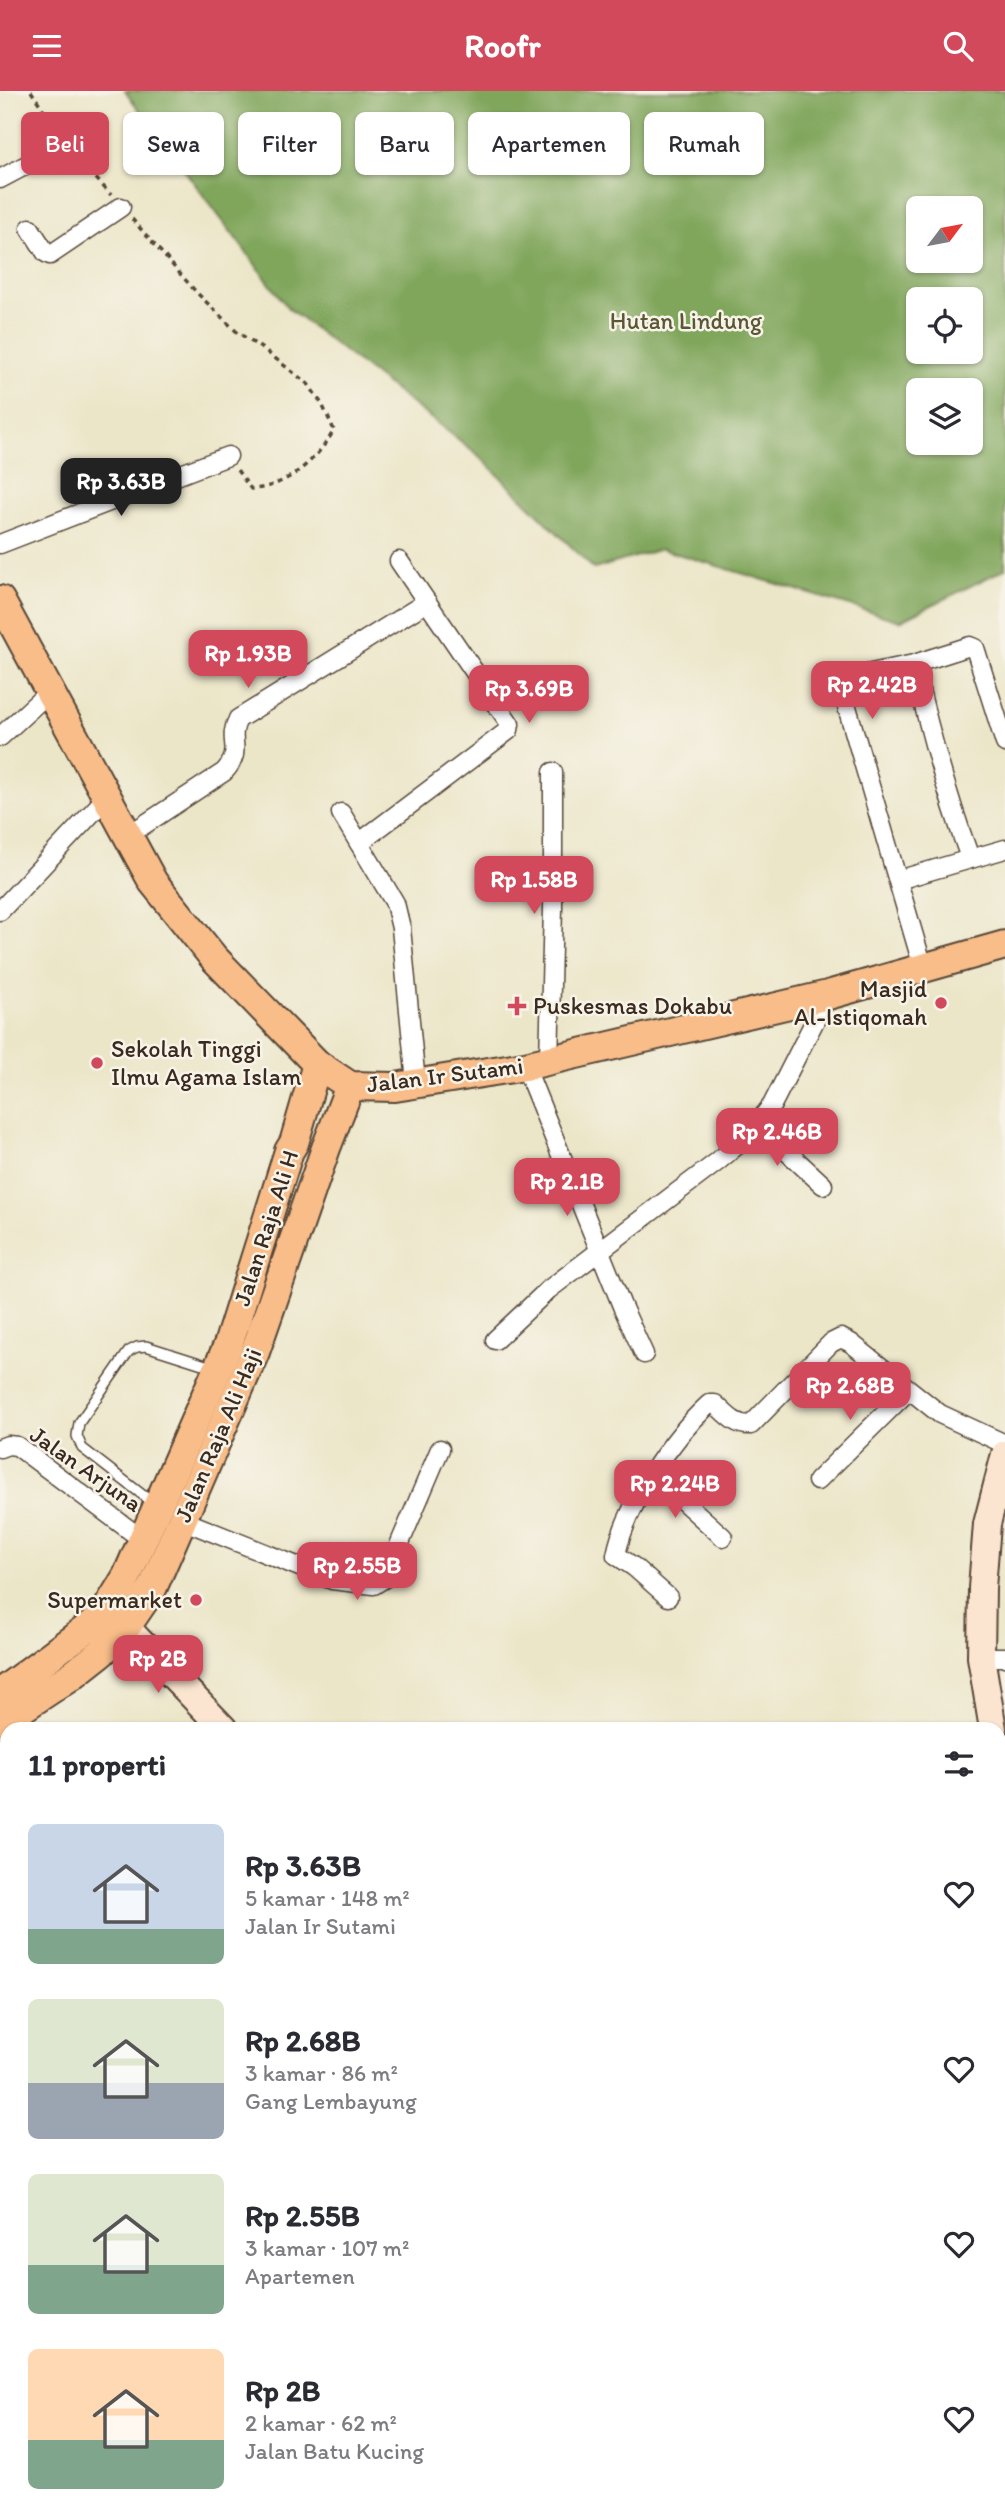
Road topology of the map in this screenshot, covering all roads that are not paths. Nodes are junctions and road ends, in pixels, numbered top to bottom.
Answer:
1 (21, 168) edge
2 (0, 179) edge
3 (121, 207) road end
4 (30, 228) dead end
5 (228, 456) road end
6 (0, 544) edge
7 (399, 561) dead end
8 (0, 600) edge
9 (427, 601) junction
10 (914, 664) junction
11 (49, 692) junction
12 (0, 737) edge
13 (1005, 743) edge
14 (553, 772) dead end
15 (106, 798) junction
16 (341, 813) dead end
17 (127, 836) junction
18 (359, 843) junction
19 (1005, 849) edge
20 (970, 858) junction
21 (898, 880) junction
22 (0, 911) edge
23 (1005, 945) edge
24 (923, 967) junction
25 (828, 995) junction
26 (537, 1063) junction
27 (317, 1064) junction
28 (416, 1083) junction
29 (350, 1086) junction
30 (761, 1122) junction
31 (822, 1185) dead end
32 (601, 1250) junction
33 (495, 1340) dead end
34 (643, 1354) dead end
35 (218, 1369) junction
36 (909, 1389) junction
37 (1005, 1444) edge
38 (0, 1448) edge
39 (440, 1449) dead end
40 (1005, 1454) edge
41 (653, 1474) junction
42 (817, 1481) dead end
43 (158, 1506) junction
44 (182, 1520) junction
45 (723, 1537) dead end
46 (143, 1540) junction
47 (668, 1597) dead end
48 (125, 1627) junction
49 (91, 1643) junction
50 (993, 1657) edge
51 (0, 1693) edge
52 (2, 1722) edge
53 (217, 1722) edge
54 (993, 1722) edge

1 - 2 street
3 - 4 street
5 - 6 street
7 - 9 street
8 - 11 main road, Jalan Ir Sutami
9 - 17 street
9 - 18 street
10 - 13 street
10 - 20 street
10 - 21 street
11 - 12 street
11 - 15 main road, Jalan Ir Sutami
14 - 26 street
15 - 17 main road, Jalan Ir Sutami
15 - 22 street
16 - 18 street
17 - 27 main road, Jalan Ir Sutami
18 - 28 street
19 - 20 street
20 - 21 street
21 - 24 street
23 - 24 main road, Jalan Ir Sutami
24 - 25 main road, Jalan Ir Sutami
25 - 26 main road, Jalan Ir Sutami
25 - 30 street
26 - 28 main road, Jalan Ir Sutami
26 - 32 street
27 - 29 main road, Jalan Ir Sutami
27 - 35 main road, Jalan Raja Ali H
28 - 29 main road, Jalan Ir Sutami
29 - 44 main road, Jalan Raja Ali Haji
30 - 31 street
30 - 32 street
32 - 33 street
32 - 34 street
35 - 43 main road, Jalan Raja Ali H
35 - 43 lane
36 - 37 street
36 - 41 street
36 - 42 street
38 - 46 street, Jalan Arjuna
39 - 44 street
40 - 50 street
41 - 45 street
41 - 47 street
43 - 46 main road, Jalan Raja Ali H
44 - 48 main road, Jalan Raja Ali Haji
46 - 49 main road, Jalan Raja Ali H
48 - 49 main road, Jalan Raja Ali Haji
48 - 53 street
49 - 51 main road, Jalan Raja Ali H
49 - 52 main road, Jalan Raja Ali Haji
50 - 54 street

